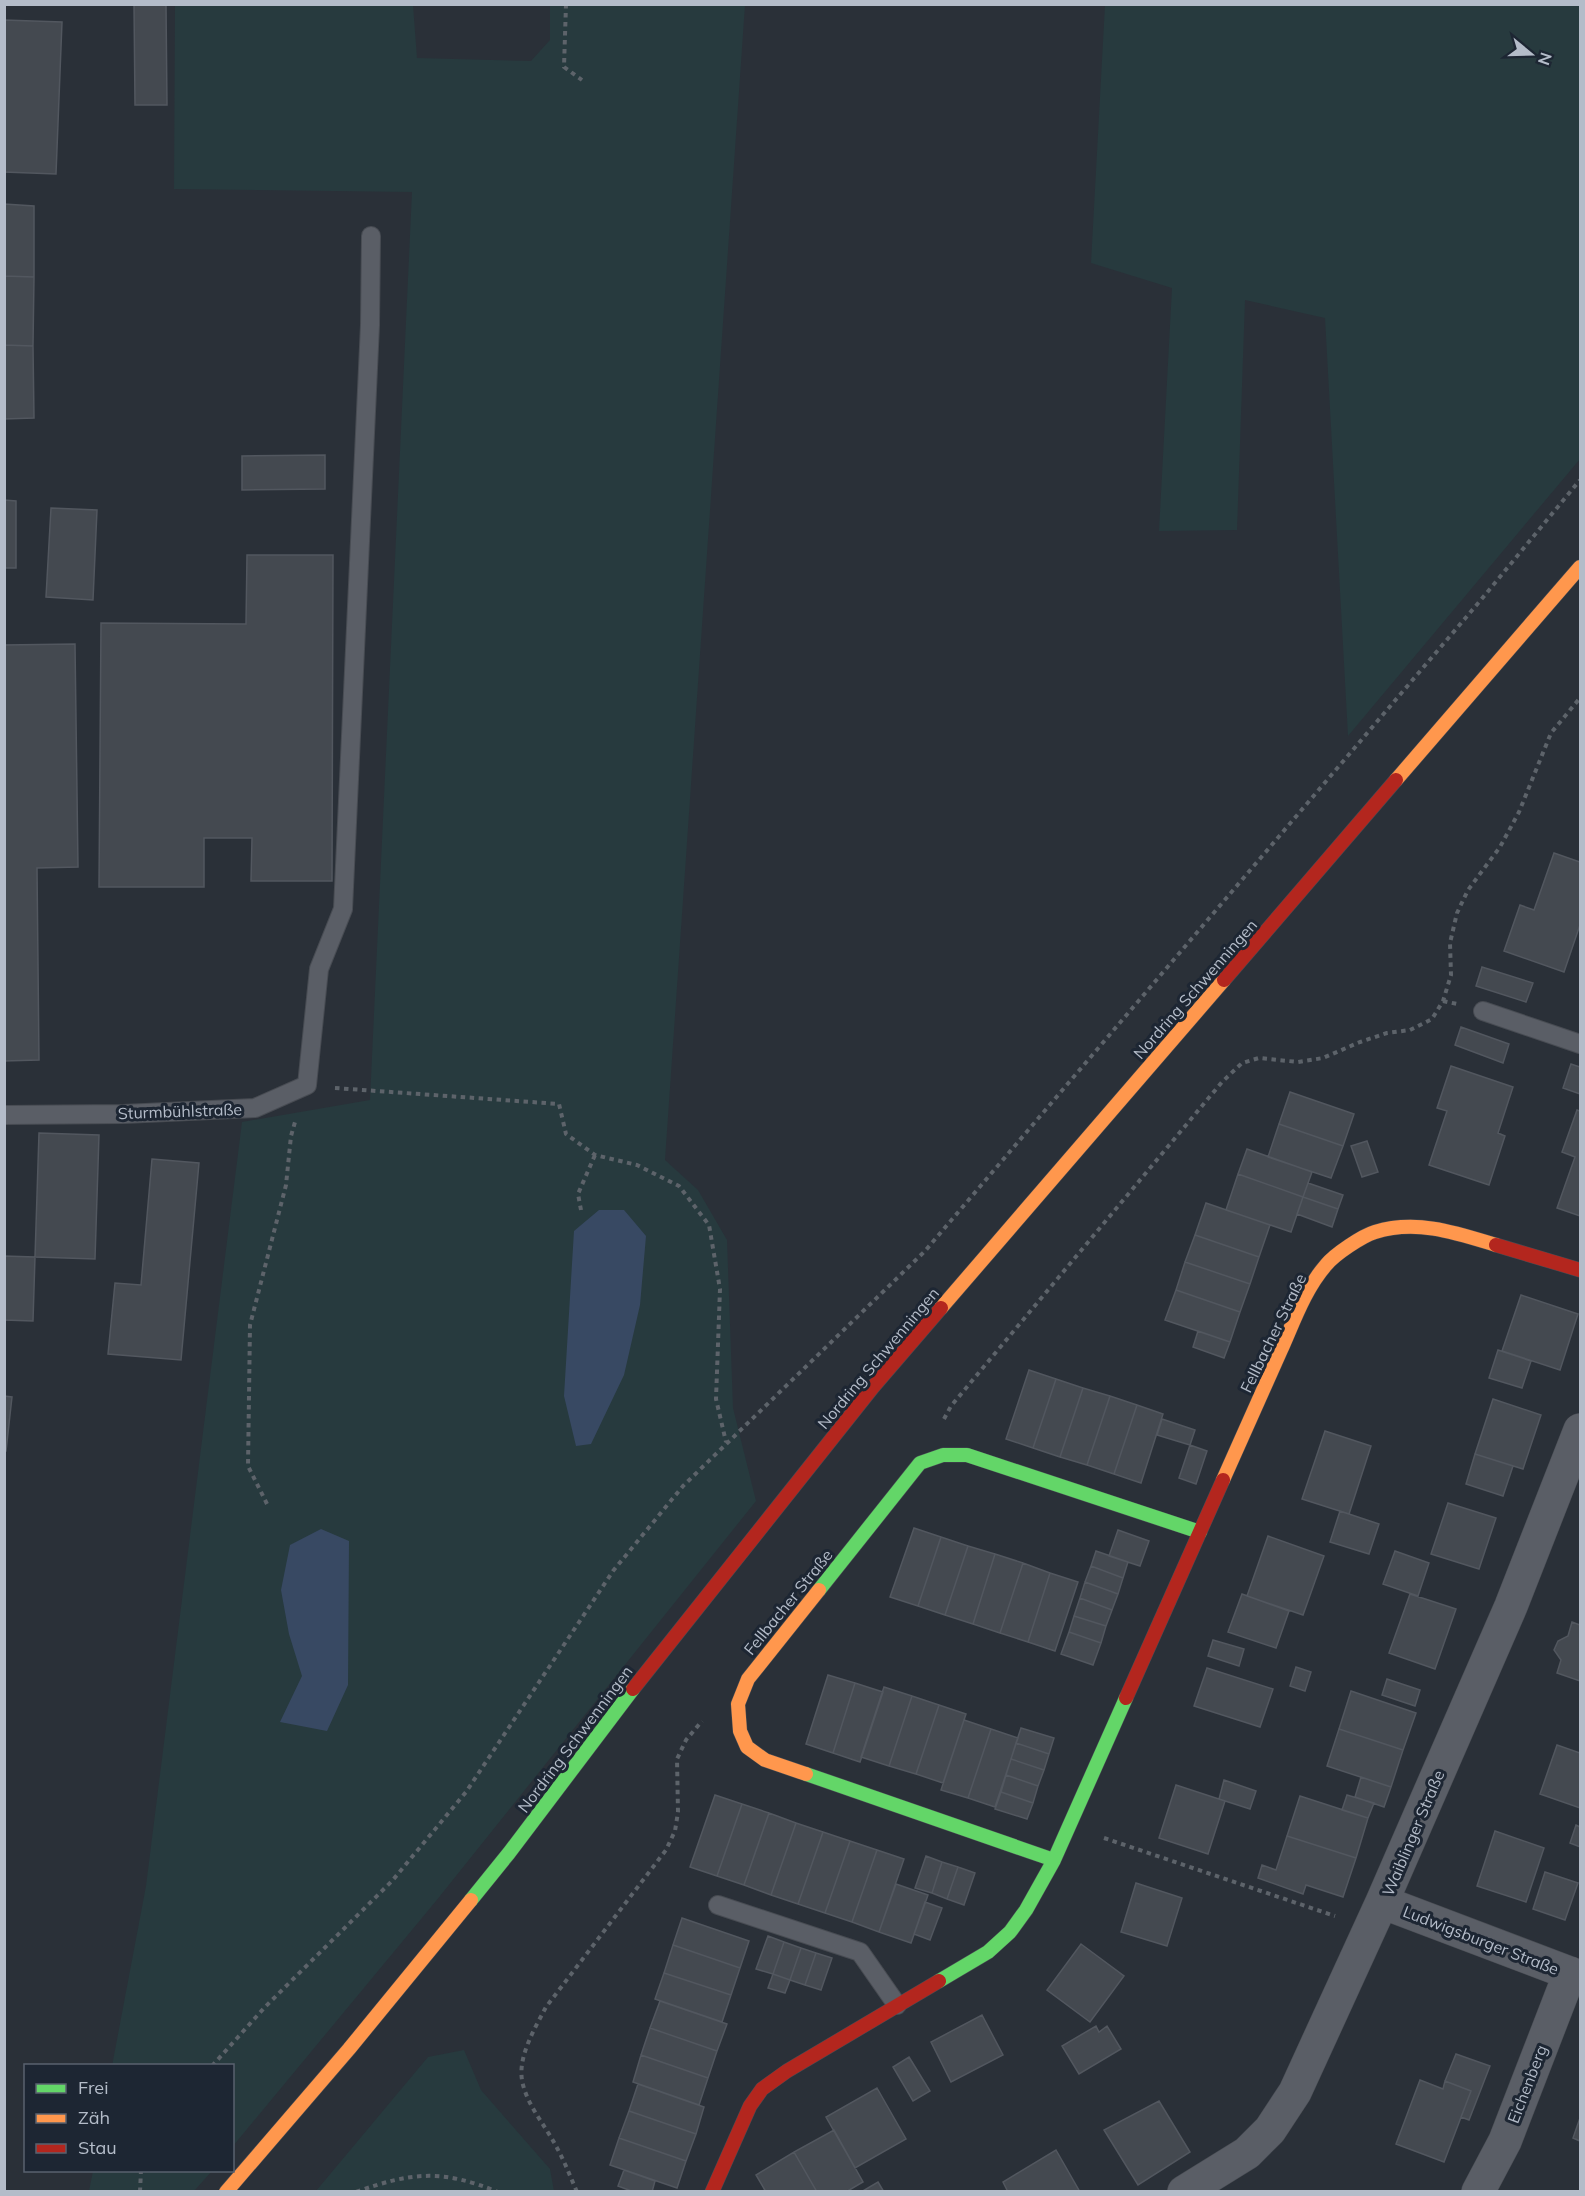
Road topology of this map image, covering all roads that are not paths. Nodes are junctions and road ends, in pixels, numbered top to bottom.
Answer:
1 (371, 236) dead end
2 (1581, 567) edge
3 (1483, 1011) dead end
4 (1581, 1044) edge
5 (4, 1114) edge
6 (1581, 1270) edge
7 (1581, 1430) edge
8 (1200, 1533) junction
9 (1054, 1860) junction
10 (718, 1905) dead end
11 (1376, 1915) junction
12 (1575, 1975) edge
13 (897, 2005) junction
14 (226, 2192) edge
15 (712, 2192) edge
16 (1184, 2192) edge
17 (1479, 2192) edge

1 - 5 lane, Sturmbühlstraße
2 - 14 street, Nordring Schwenningen
3 - 4 lane
6 - 8 street, Fellbacher Straße
7 - 11 street, Waiblinger Straße
8 - 9 street, Fellbacher Straße
8 - 9 street, Fellbacher Straße
9 - 13 street, Fellbacher Straße
10 - 13 lane
11 - 12 street, Ludwigsburger Straße
11 - 16 street, Waiblinger Straße
12 - 17 street, Eichenberg
13 - 15 street, Fellbacher Straße

